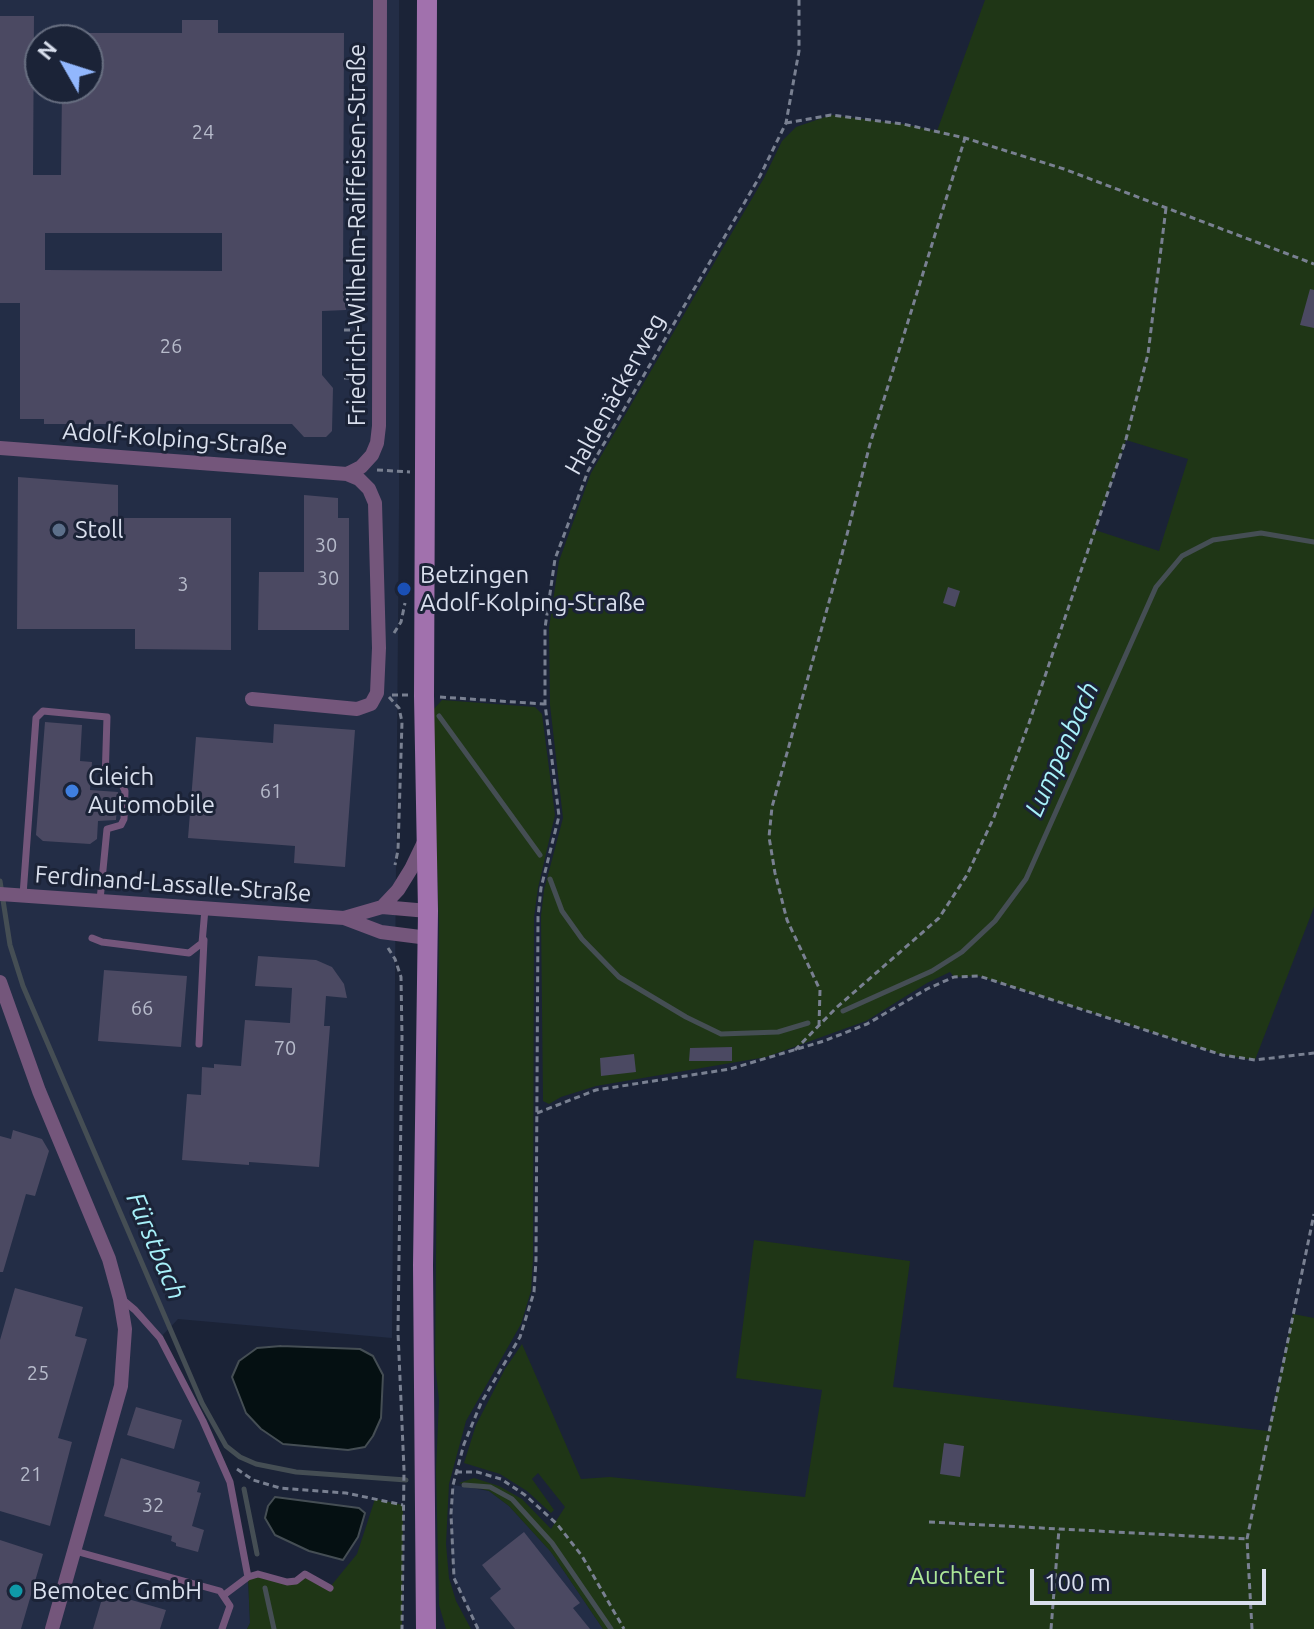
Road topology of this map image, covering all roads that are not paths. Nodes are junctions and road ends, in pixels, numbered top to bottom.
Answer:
1 (380, 0) edge
2 (427, 0) edge
3 (0, 448) edge
4 (354, 470) junction
5 (252, 699) dead end
6 (426, 838) junction
7 (0, 894) edge
8 (21, 895) junction
9 (100, 902) junction
10 (382, 907) junction
11 (205, 908) junction
12 (428, 911) junction
13 (344, 918) junction
14 (92, 938) dead end
15 (204, 938) junction
16 (428, 938) junction
17 (0, 982) edge
18 (199, 1044) dead end
19 (120, 1299) junction
20 (75, 1551) junction
21 (248, 1577) junction
22 (330, 1588) dead end
23 (224, 1595) junction
24 (52, 1629) edge
25 (222, 1629) edge
26 (426, 1629) edge

1 - 4 street, Friedrich-Wilhelm-Raiffeisen-Straße
2 - 6 main road
3 - 4 street, Adolf-Kolping-Straße
4 - 5 street
6 - 10 street
6 - 12 main road
7 - 8 street, Ferdinand-Lassalle-Straße
8 - 9 street, Ferdinand-Lassalle-Straße
8 - 9 lane
9 - 11 street, Ferdinand-Lassalle-Straße
10 - 12 street, Ferdinand-Lassalle-Straße
10 - 13 street, Ferdinand-Lassalle-Straße
11 - 13 street, Ferdinand-Lassalle-Straße
11 - 15 lane
12 - 16 main road
13 - 16 street, Ferdinand-Lassalle-Straße
14 - 15 lane
15 - 18 lane
16 - 26 main road
17 - 19 street
19 - 20 street
19 - 21 lane
20 - 23 lane
20 - 24 street
21 - 22 lane
21 - 23 lane
23 - 25 lane

